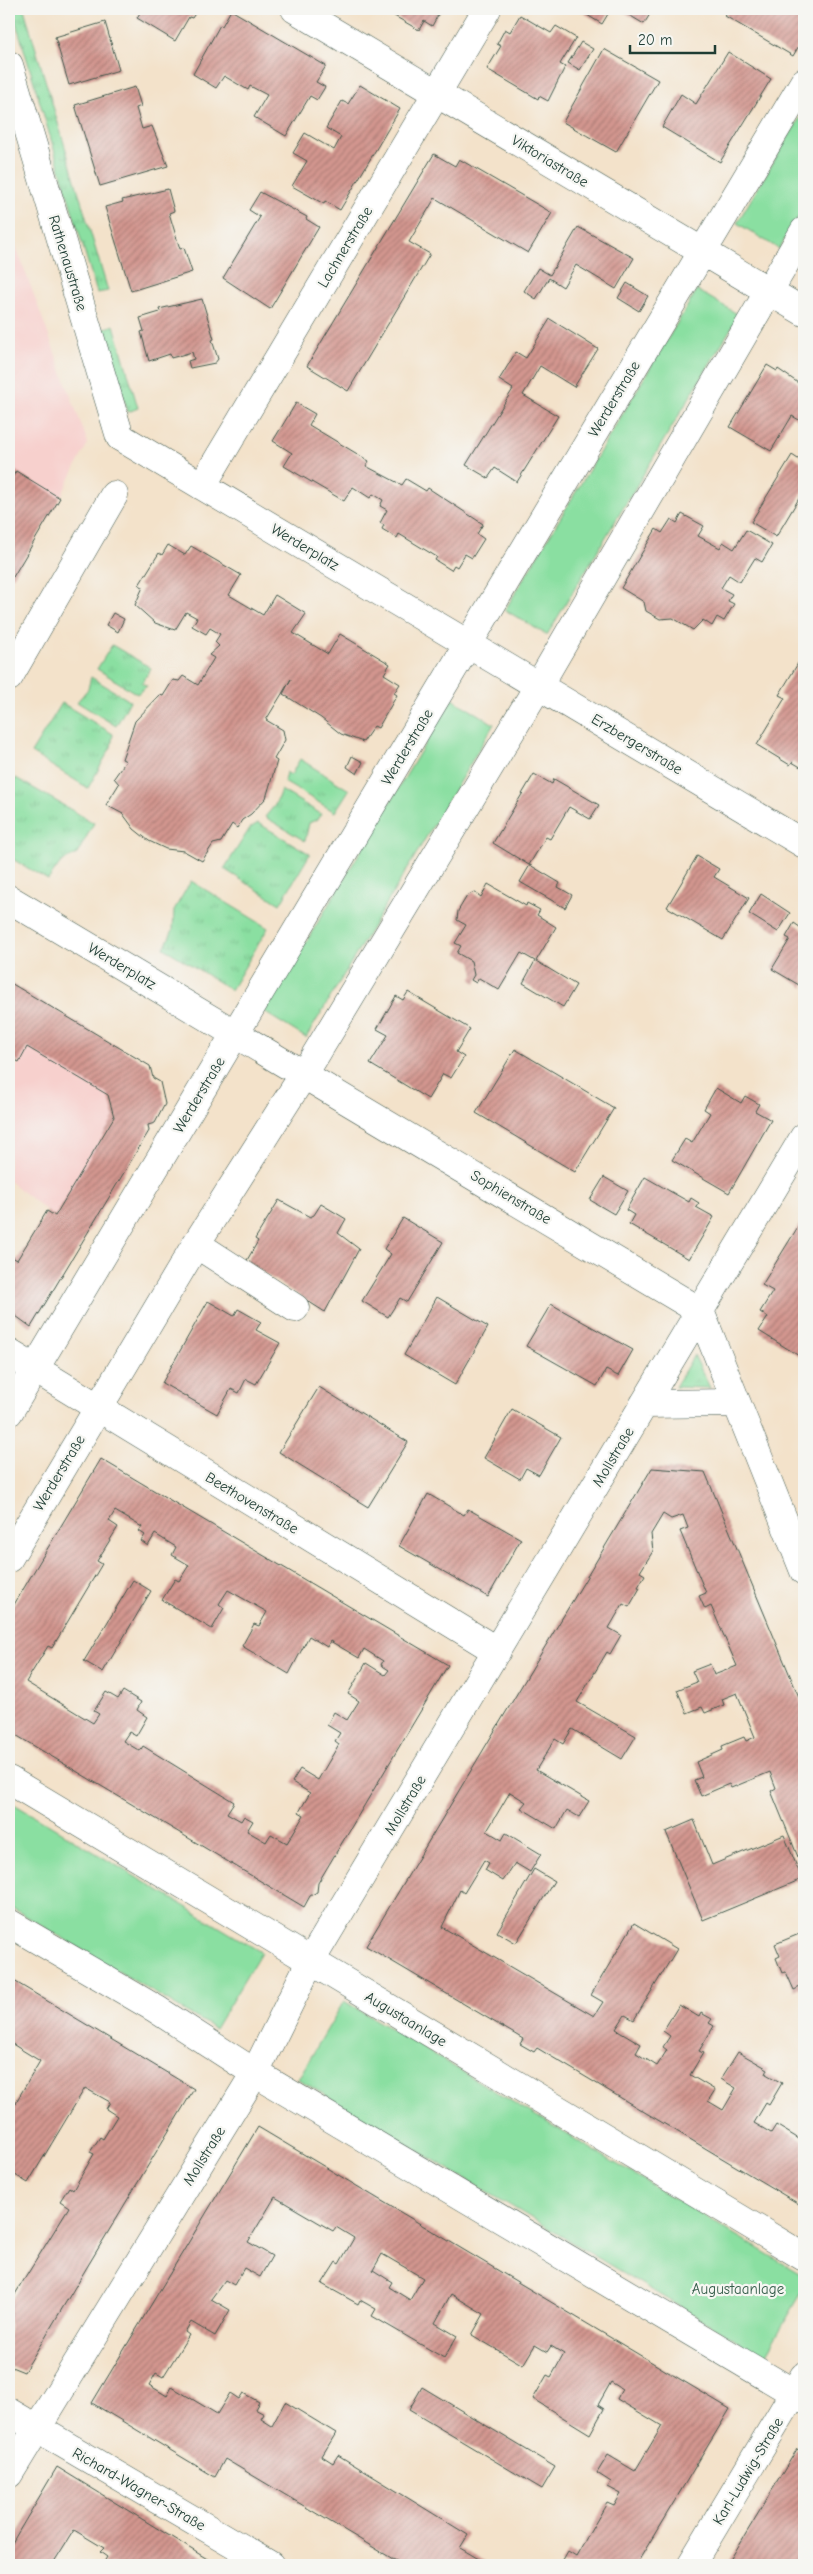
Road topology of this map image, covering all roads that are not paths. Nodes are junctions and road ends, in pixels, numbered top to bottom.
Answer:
1 (296, 9) edge
2 (487, 9) edge
3 (9, 65) edge
4 (804, 82) edge
5 (437, 93) junction
6 (804, 231) edge
7 (702, 252) junction
8 (768, 291) junction
9 (804, 312) edge
10 (142, 449) joint
11 (202, 486) junction
12 (114, 495) dead end
13 (469, 644) junction
14 (16, 649) edge
15 (9, 676) edge
16 (539, 685) junction
17 (804, 844) edge
18 (9, 899) edge
19 (236, 1034) junction
20 (304, 1074) junction
21 (804, 1138) edge
22 (196, 1244) junction
23 (295, 1308) dead end
24 (700, 1311) junction
25 (9, 1353) edge
26 (34, 1370) junction
27 (736, 1403) junction
28 (644, 1404) junction
29 (98, 1409) junction
30 (9, 1412) edge
31 (9, 1558) edge
32 (804, 1571) edge
33 (497, 1651) junction
34 (9, 1780) edge
35 (9, 1923) edge
36 (310, 1962) junction
37 (255, 2073) junction
38 (804, 2257) edge
39 (801, 2389) edge
40 (9, 2412) edge
41 (36, 2429) junction
42 (9, 2474) edge
43 (270, 2565) edge
44 (691, 2565) edge

1 - 5 street, Viktoriastraße
2 - 5 street, Lachnerstraße
3 - 10 street, Rathenaustraße
4 - 7 street, Werderstraße
5 - 7 street, Viktoriastraße
5 - 11 street, Lachnerstraße
6 - 8 street, Werderstraße
7 - 8 street, Viktoriastraße
7 - 13 street, Werderstraße
8 - 9 street, Viktoriastraße
8 - 16 street, Werderstraße
10 - 11 street, Werderplatz
11 - 13 street, Werderplatz
12 - 14 street
13 - 16 street, Erzbergerstraße
13 - 19 street, Werderstraße
14 - 15 street
16 - 17 street, Erzbergerstraße
16 - 20 street, Werderstraße
18 - 19 street, Werderplatz
19 - 20 street, Sophienstraße
19 - 26 street, Werderstraße
20 - 22 street, Werderstraße
20 - 24 street, Sophienstraße
21 - 24 street, Mollstraße
22 - 23 street
22 - 29 street, Werderstraße
24 - 27 street
24 - 28 street, Mollstraße
25 - 26 street, Beethovenstraße
26 - 29 street, Beethovenstraße
26 - 30 street, Werderstraße
27 - 28 street
27 - 32 street
28 - 33 street, Mollstraße
29 - 31 street, Werderstraße
29 - 33 street, Beethovenstraße
33 - 36 street, Mollstraße
34 - 36 street, Augustaanlage
35 - 37 street
36 - 37 street, Mollstraße
36 - 38 street, Augustaanlage
37 - 39 street
37 - 41 street, Mollstraße
39 - 44 street, Karl-Ludwig-Straße
40 - 41 street, Richard-Wagner-Straße
41 - 42 street, Mollstraße
41 - 43 street, Richard-Wagner-Straße

